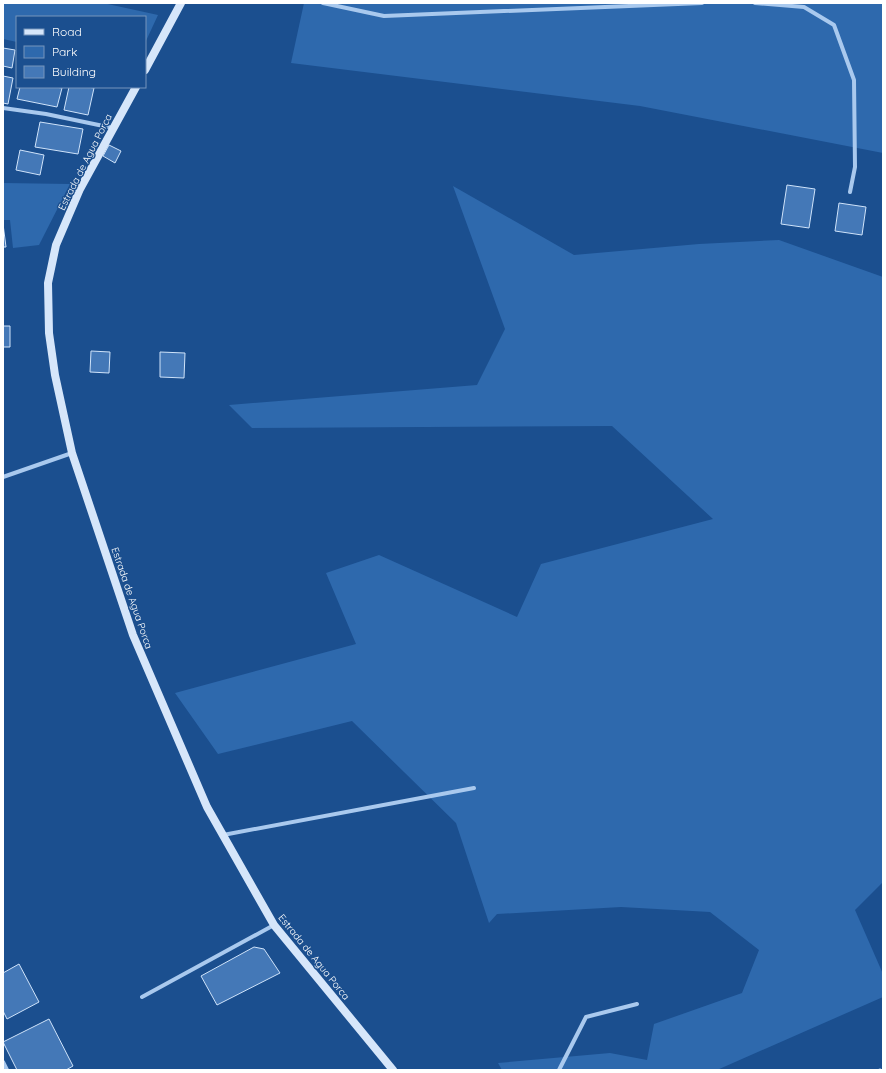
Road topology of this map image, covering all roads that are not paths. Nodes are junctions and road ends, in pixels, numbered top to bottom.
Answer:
1 (181, 3) edge
2 (323, 3) edge
3 (702, 3) edge
4 (755, 3) edge
5 (146, 68) edge
6 (135, 88) edge
7 (3, 108) edge
8 (113, 129) junction
9 (850, 192) dead end
10 (72, 453) junction
11 (3, 477) edge
12 (474, 788) dead end
13 (222, 835) junction
14 (274, 925) junction
15 (142, 997) dead end
16 (637, 1004) dead end
17 (3, 1062) edge
18 (7, 1070) edge
19 (393, 1070) edge
20 (559, 1070) edge

1 - 5 main road
2 - 3 street
4 - 9 street
6 - 8 main road, Estrada de Agua Porca
7 - 8 street
8 - 10 main road, Estrada de Agua Porca
10 - 11 street
10 - 13 main road, Estrada de Agua Porca
12 - 13 street
13 - 14 main road, Estrada de Agua Porca
14 - 15 street
14 - 19 main road, Estrada de Agua Porca
16 - 20 street
17 - 18 street

